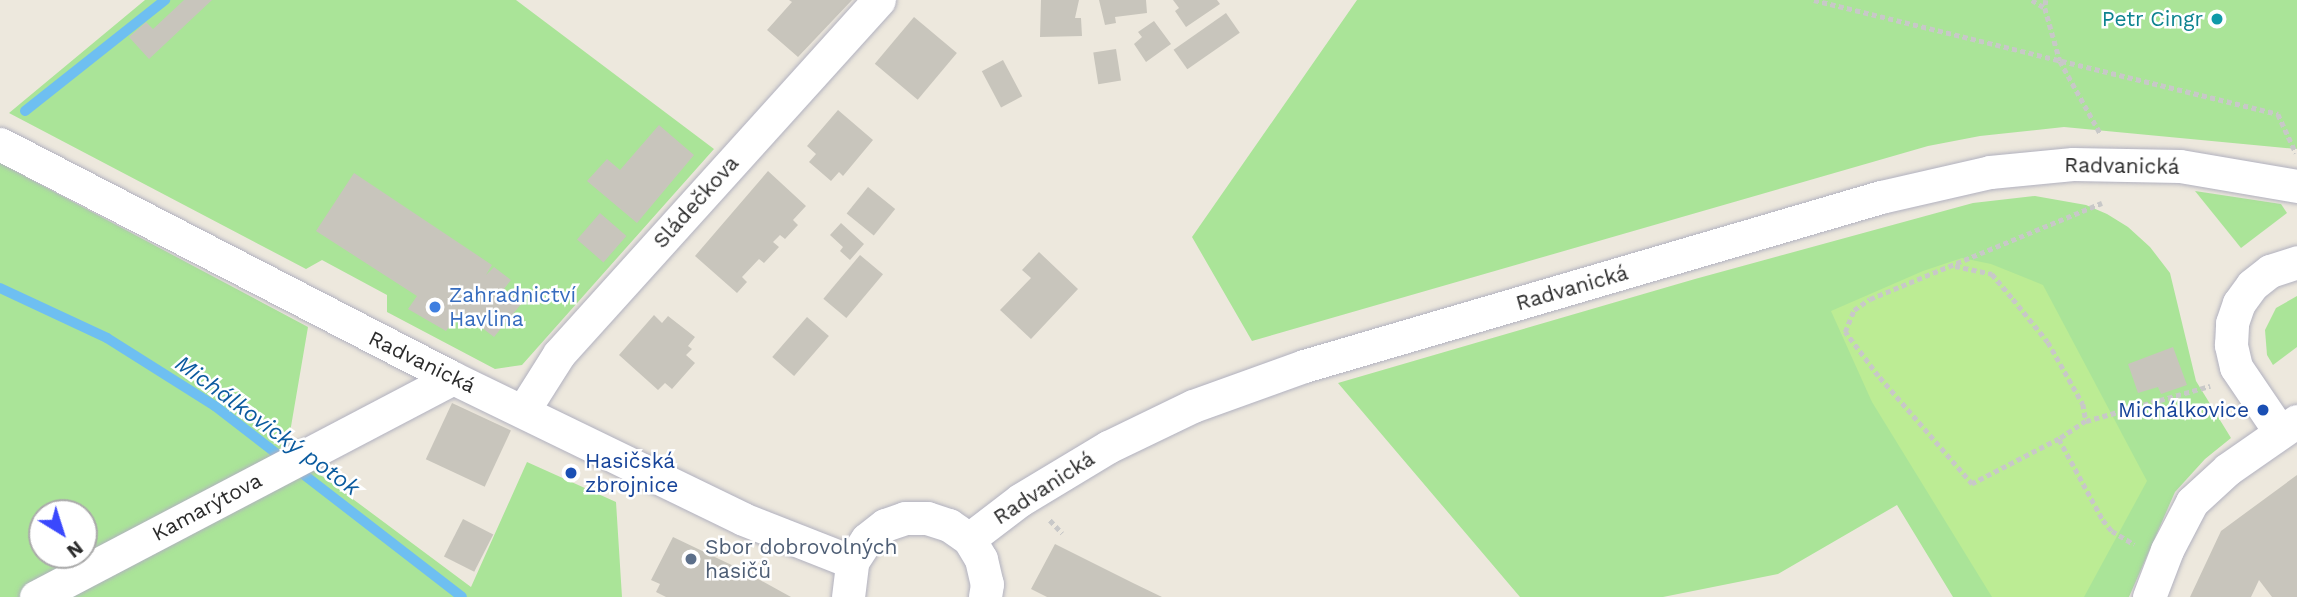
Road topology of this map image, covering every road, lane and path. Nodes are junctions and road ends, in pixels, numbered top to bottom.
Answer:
1 (879, 0) edge
2 (1814, 0) edge
3 (2032, 0) edge
4 (2046, 0) edge
5 (2045, 8) junction
6 (2060, 61) junction
7 (0, 144) edge
8 (2297, 155) edge
9 (2117, 163) junction
10 (2297, 186) edge
11 (2102, 203) dead end
12 (2297, 262) edge
13 (1955, 266) junction
14 (453, 378) junction
15 (2211, 385) dead end
16 (523, 411) junction
17 (2086, 421) junction
18 (2288, 427) edge
19 (2059, 439) junction
20 (1050, 520) dead end
21 (1062, 533) dead end
22 (969, 539) junction
23 (2165, 554) junction
24 (852, 562) junction
25 (36, 597) edge
26 (848, 597) edge
27 (985, 597) edge
28 (2149, 597) edge

1 - 16 street, Sládečkova
2 - 6 path
3 - 5 path
4 - 5 path
5 - 6 path
6 - 8 path
6 - 9 path
7 - 14 street, Radvanická
9 - 10 street, Radvanická
9 - 22 street, Radvanická
11 - 13 path
12 - 18 street
13 - 17 path
13 - 19 path
14 - 16 street, Radvanická
14 - 25 street, Kamarýtova
15 - 17 path
16 - 24 street, Radvanická
17 - 19 path
18 - 23 street
19 - 23 path
20 - 21 path
22 - 24 street
22 - 27 street
23 - 28 street
24 - 26 street

